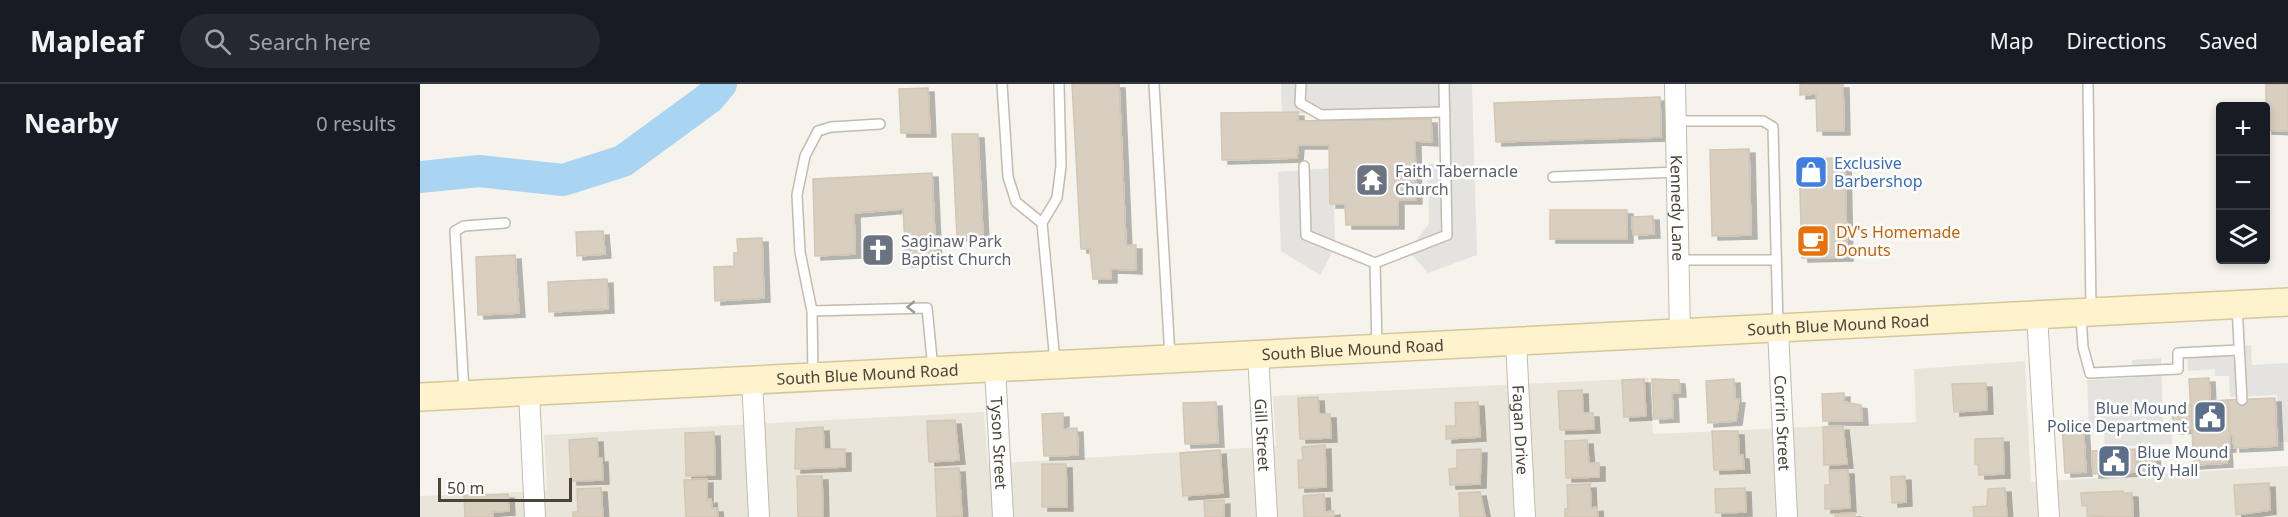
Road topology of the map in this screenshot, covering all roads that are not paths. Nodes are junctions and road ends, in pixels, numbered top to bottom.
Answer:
1 (1002, 84) edge
2 (1059, 84) edge
3 (1154, 84) edge
4 (1301, 84) edge
5 (1444, 84) edge
6 (1676, 84) edge
7 (2088, 84) edge
8 (1445, 112) junction
9 (1676, 121) junction
10 (880, 124) dead end
11 (1304, 166) dead end
12 (1677, 172) junction
13 (1553, 177) dead end
14 (505, 223) dead end
15 (1042, 223) junction
16 (1678, 260) junction
17 (1775, 260) junction
18 (1375, 263) junction
19 (2288, 302) edge
20 (2237, 305) junction
21 (812, 311) junction
22 (2086, 313) junction
23 (2037, 315) junction
24 (1778, 330) junction
25 (1680, 334) junction
26 (1516, 342) junction
27 (1377, 349) junction
28 (2240, 350) junction
29 (1258, 354) junction
30 (1171, 359) junction
31 (1056, 365) junction
32 (995, 368) junction
33 (933, 371) junction
34 (813, 377) junction
35 (752, 380) junction
36 (529, 392) junction
37 (464, 395) junction
38 (420, 397) edge
39 (2242, 400) dead end
40 (535, 517) edge
41 (759, 517) edge
42 (1003, 517) edge
43 (1267, 517) edge
44 (1525, 517) edge
45 (1787, 517) edge
46 (2049, 517) edge

1 - 15 lane
2 - 15 lane
3 - 30 lane
4 - 8 lane
5 - 8 lane
6 - 9 street, Kennedy Lane
7 - 22 lane
8 - 18 lane
9 - 12 street, Kennedy Lane
9 - 17 lane
10 - 21 lane
11 - 18 lane
12 - 13 lane
12 - 16 street, Kennedy Lane
14 - 37 lane
15 - 31 lane
16 - 17 lane
16 - 25 street, Kennedy Lane
17 - 24 lane
18 - 27 lane
19 - 20 main road, South Blue Mound Road
20 - 22 main road, South Blue Mound Road
20 - 28 lane
33 -> 21 lane
21 - 34 lane
22 - 23 main road, South Blue Mound Road
22 - 28 lane
23 - 24 main road, South Blue Mound Road
23 - 46 street
24 - 25 main road, South Blue Mound Road
24 - 45 street, Corrin Street
25 - 26 main road, South Blue Mound Road
26 - 27 main road, South Blue Mound Road
26 - 44 street, Fagan Drive
27 - 29 main road, South Blue Mound Road
28 - 39 lane
29 - 30 main road, South Blue Mound Road
29 - 43 street, Gill Street
30 - 31 main road, South Blue Mound Road
31 - 32 main road, South Blue Mound Road
32 - 33 main road, South Blue Mound Road
32 - 42 street, Tyson Street
33 - 34 main road, South Blue Mound Road
34 - 35 main road, South Blue Mound Road
35 - 36 main road, South Blue Mound Road
35 - 41 street
36 - 37 main road, South Blue Mound Road
36 - 40 street
37 - 38 main road, South Blue Mound Road

